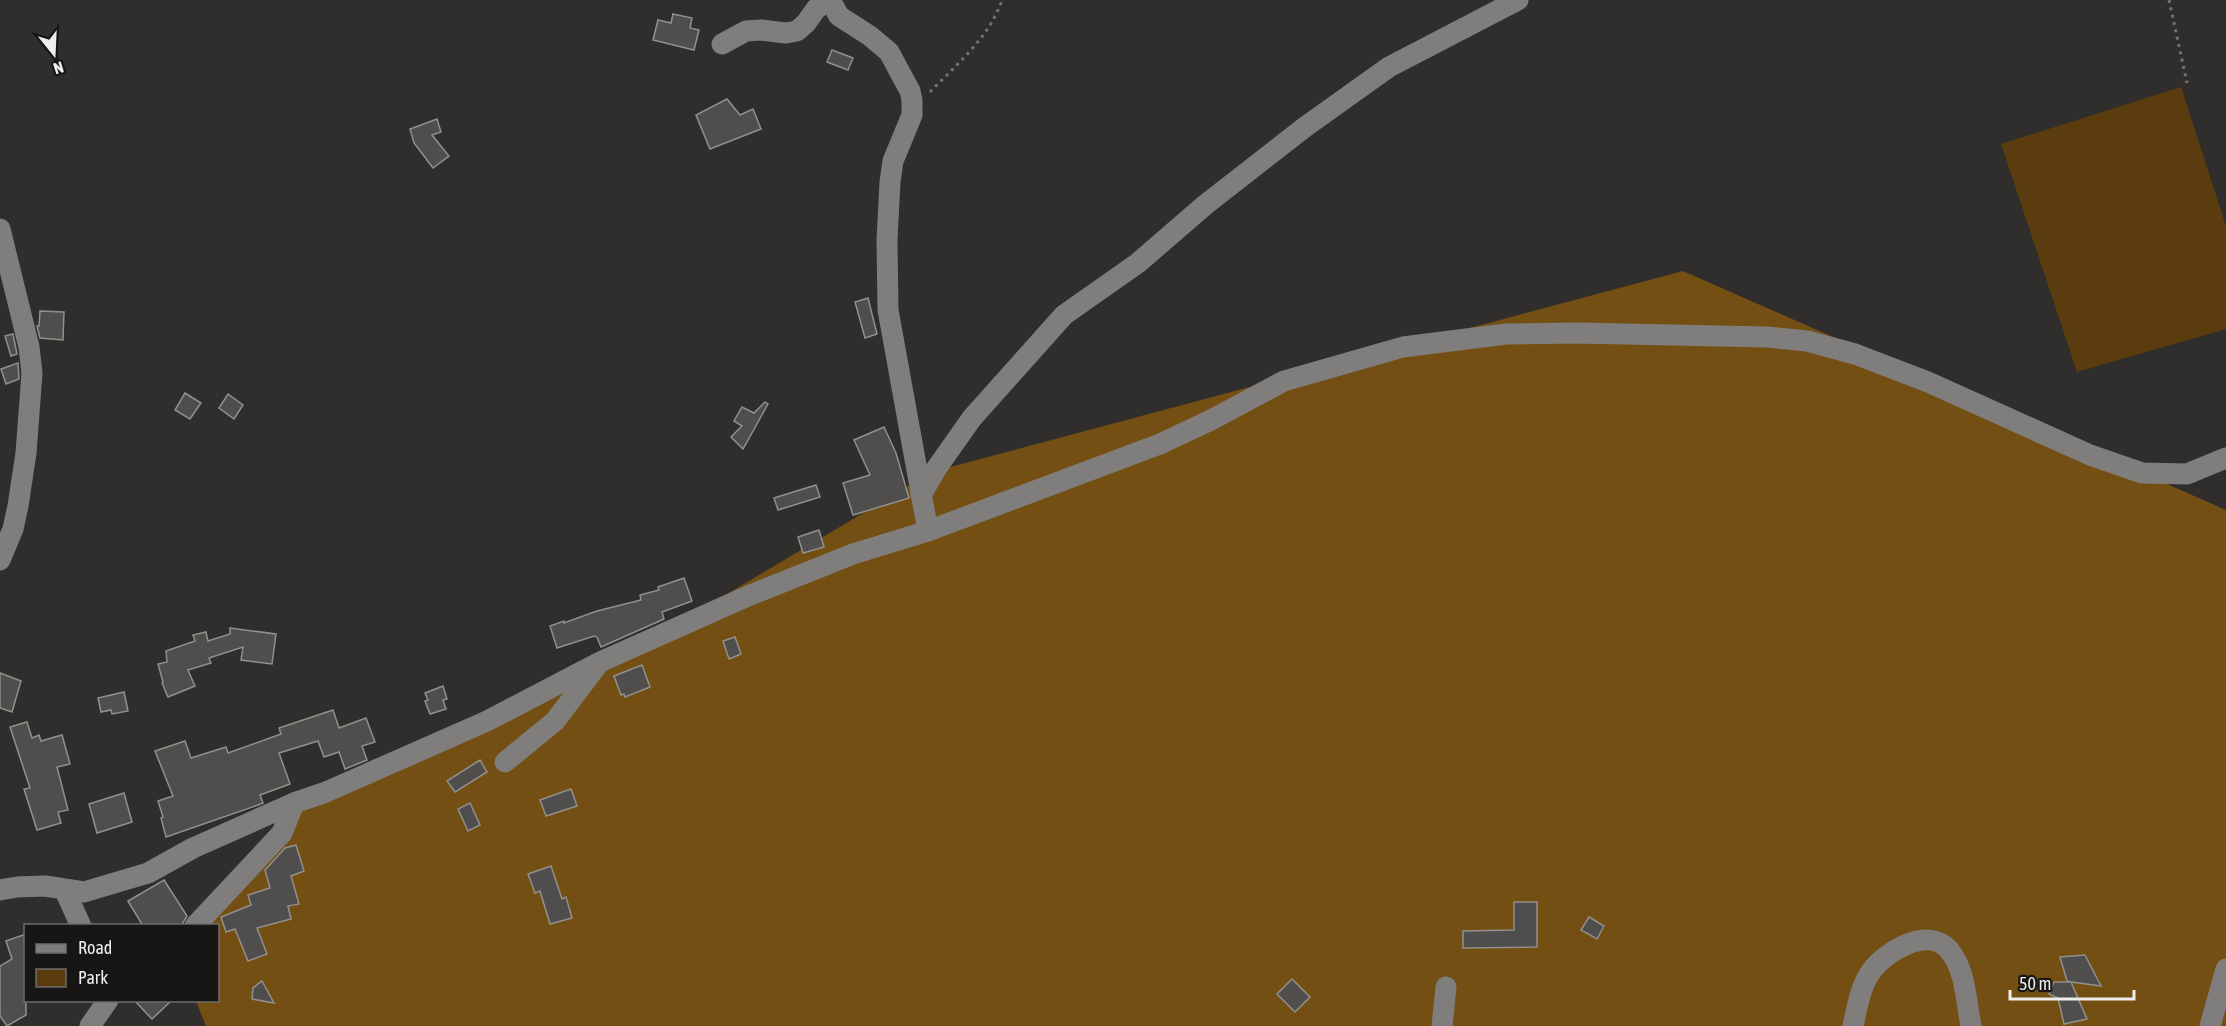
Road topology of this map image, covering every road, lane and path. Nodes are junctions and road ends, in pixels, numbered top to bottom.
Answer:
1 (829, 0) edge
2 (1002, 0) edge
3 (1518, 0) edge
4 (2169, 0) edge
5 (722, 44) dead end
6 (2187, 83) dead end
7 (912, 109) junction
8 (0, 230) edge
9 (2226, 458) edge
10 (921, 495) junction
11 (928, 531) junction
12 (0, 560) edge
13 (600, 662) junction
14 (505, 762) dead end
15 (294, 803) junction
16 (0, 890) edge
17 (65, 891) junction
18 (80, 924) edge
19 (197, 924) edge
20 (2226, 969) edge
21 (1446, 987) dead end
22 (107, 1002) edge
23 (90, 1026) edge
24 (1442, 1026) edge
25 (1853, 1026) edge
26 (1971, 1026) edge
27 (2210, 1026) edge

1 - 5 street
1 - 7 street
2 - 7 path
3 - 10 street
4 - 6 path
7 - 10 street
8 - 12 street
9 - 11 street
10 - 11 street
11 - 13 street
13 - 14 street
13 - 15 street
15 - 17 street
15 - 19 street
16 - 17 street
17 - 18 street
20 - 27 street
21 - 24 street
22 - 23 street
25 - 26 street

